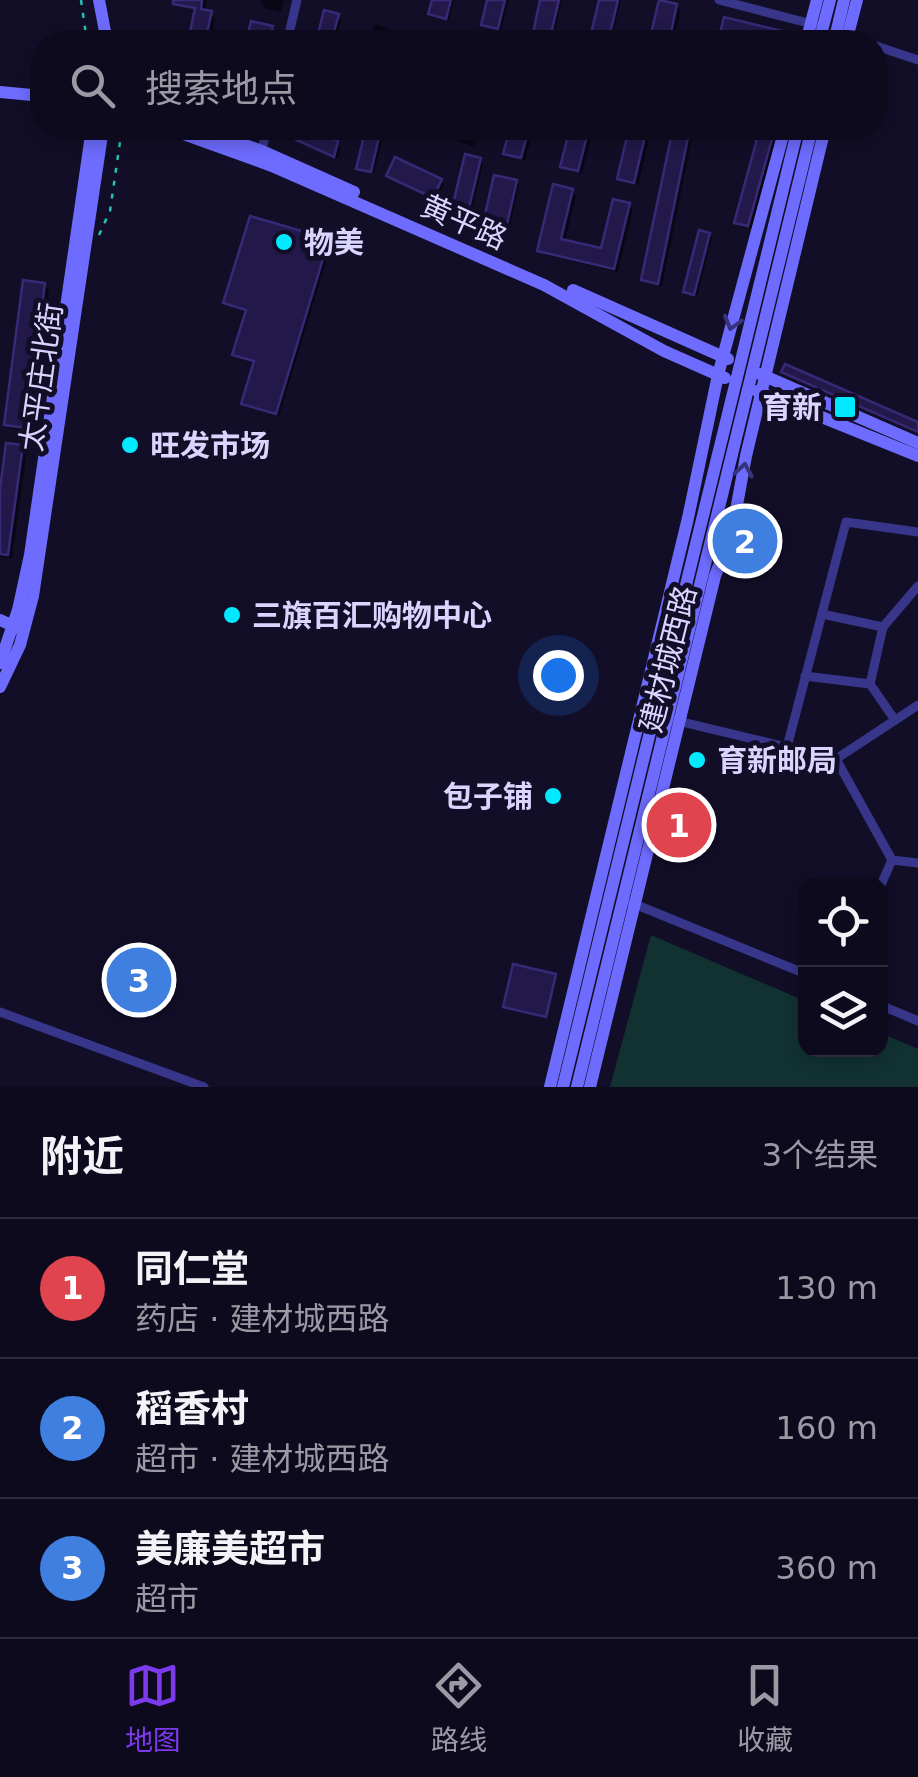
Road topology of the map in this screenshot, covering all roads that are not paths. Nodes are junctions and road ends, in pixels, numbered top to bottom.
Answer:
1 (92, 0) edge
2 (99, 0) edge
3 (297, 0) edge
4 (719, 0) edge
5 (817, 0) edge
6 (830, 0) edge
7 (844, 0) edge
8 (857, 0) edge
9 (817, 25) junction
10 (96, 30) edge
11 (105, 30) edge
12 (290, 30) edge
13 (814, 30) edge
14 (818, 30) edge
15 (837, 30) edge
16 (850, 30) edge
17 (888, 50) edge
18 (918, 60) edge
19 (0, 92) edge
20 (30, 95) edge
21 (90, 140) edge
22 (102, 140) edge
23 (207, 140) edge
24 (225, 140) edge
25 (264, 140) edge
26 (782, 140) edge
27 (795, 140) edge
28 (809, 140) edge
29 (822, 140) edge
30 (261, 156) junction
31 (722, 357) junction
32 (744, 367) junction
33 (718, 375) junction
34 (766, 376) junction
35 (733, 382) junction
36 (747, 387) junction
37 (762, 393) junction
38 (918, 443) edge
39 (918, 456) edge
40 (918, 532) edge
41 (918, 586) edge
42 (822, 614) junction
43 (0, 620) edge
44 (883, 627) junction
45 (19, 629) junction
46 (0, 663) edge
47 (806, 676) junction
48 (870, 684) junction
49 (0, 687) edge
50 (918, 705) edge
51 (673, 719) junction
52 (895, 720) junction
53 (787, 747) junction
54 (836, 760) junction
55 (892, 860) junction
56 (918, 862) edge
57 (884, 877) edge
58 (622, 900) junction
59 (798, 971) edge
60 (888, 1008) edge
61 (0, 1012) edge
62 (918, 1021) edge
63 (204, 1087) edge
64 (550, 1087) edge
65 (563, 1087) edge
66 (577, 1087) edge
67 (590, 1087) edge

1 - 10 main road
2 - 11 main road
3 - 12 street
4 - 9 street
5 - 9 main road
6 - 9 main road
7 - 15 main road
8 - 16 main road
9 - 13 main road
9 - 14 main road
17 - 18 street
19 - 20 main road
21 - 45 main road, 太平庄北街
22 - 45 main road, 太平庄北街
23 - 30 main road, 黄平路
24 - 30 main road, 黄平路
25 - 30 street
26 -> 31 main road, 建材城西路
27 - 32 main road, 建材城西路
28 - 32 main road, 建材城西路
29 - 34 main road, 建材城西路
30 - 31 main road, 黄平路
30 - 33 main road, 黄平路
31 - 32 main road, 黄平路
31 - 33 main road, 建材城西路
32 - 34 main road, 黄平路
32 - 35 main road, 建材城西路
32 - 36 main road, 建材城西路
33 - 35 main road, 黄平路
33 - 64 main road, 建材城西路
34 - 37 main road, 建材城西路
34 - 38 main road, 黄平路
35 - 36 main road, 黄平路
35 - 58 main road, 建材城西路
36 - 37 main road, 黄平路
36 - 51 main road, 建材城西路
37 - 39 main road, 黄平路
51 -> 37 main road, 建材城西路
40 - 42 street
41 - 44 street
42 - 44 street
42 - 47 street
43 - 45 main road
44 - 48 street
45 - 46 main road, 太平庄北街
45 - 49 main road, 太平庄北街
47 - 48 street
47 - 53 street
48 - 52 street
50 - 52 street
51 - 53 street
51 - 58 main road, 建材城西路
52 - 54 street
53 - 54 street
54 - 55 street
55 - 56 street
55 - 57 street
58 - 59 street
58 - 65 main road, 建材城西路
58 - 66 main road, 建材城西路
58 - 67 main road, 建材城西路
60 - 62 street
61 - 63 street

